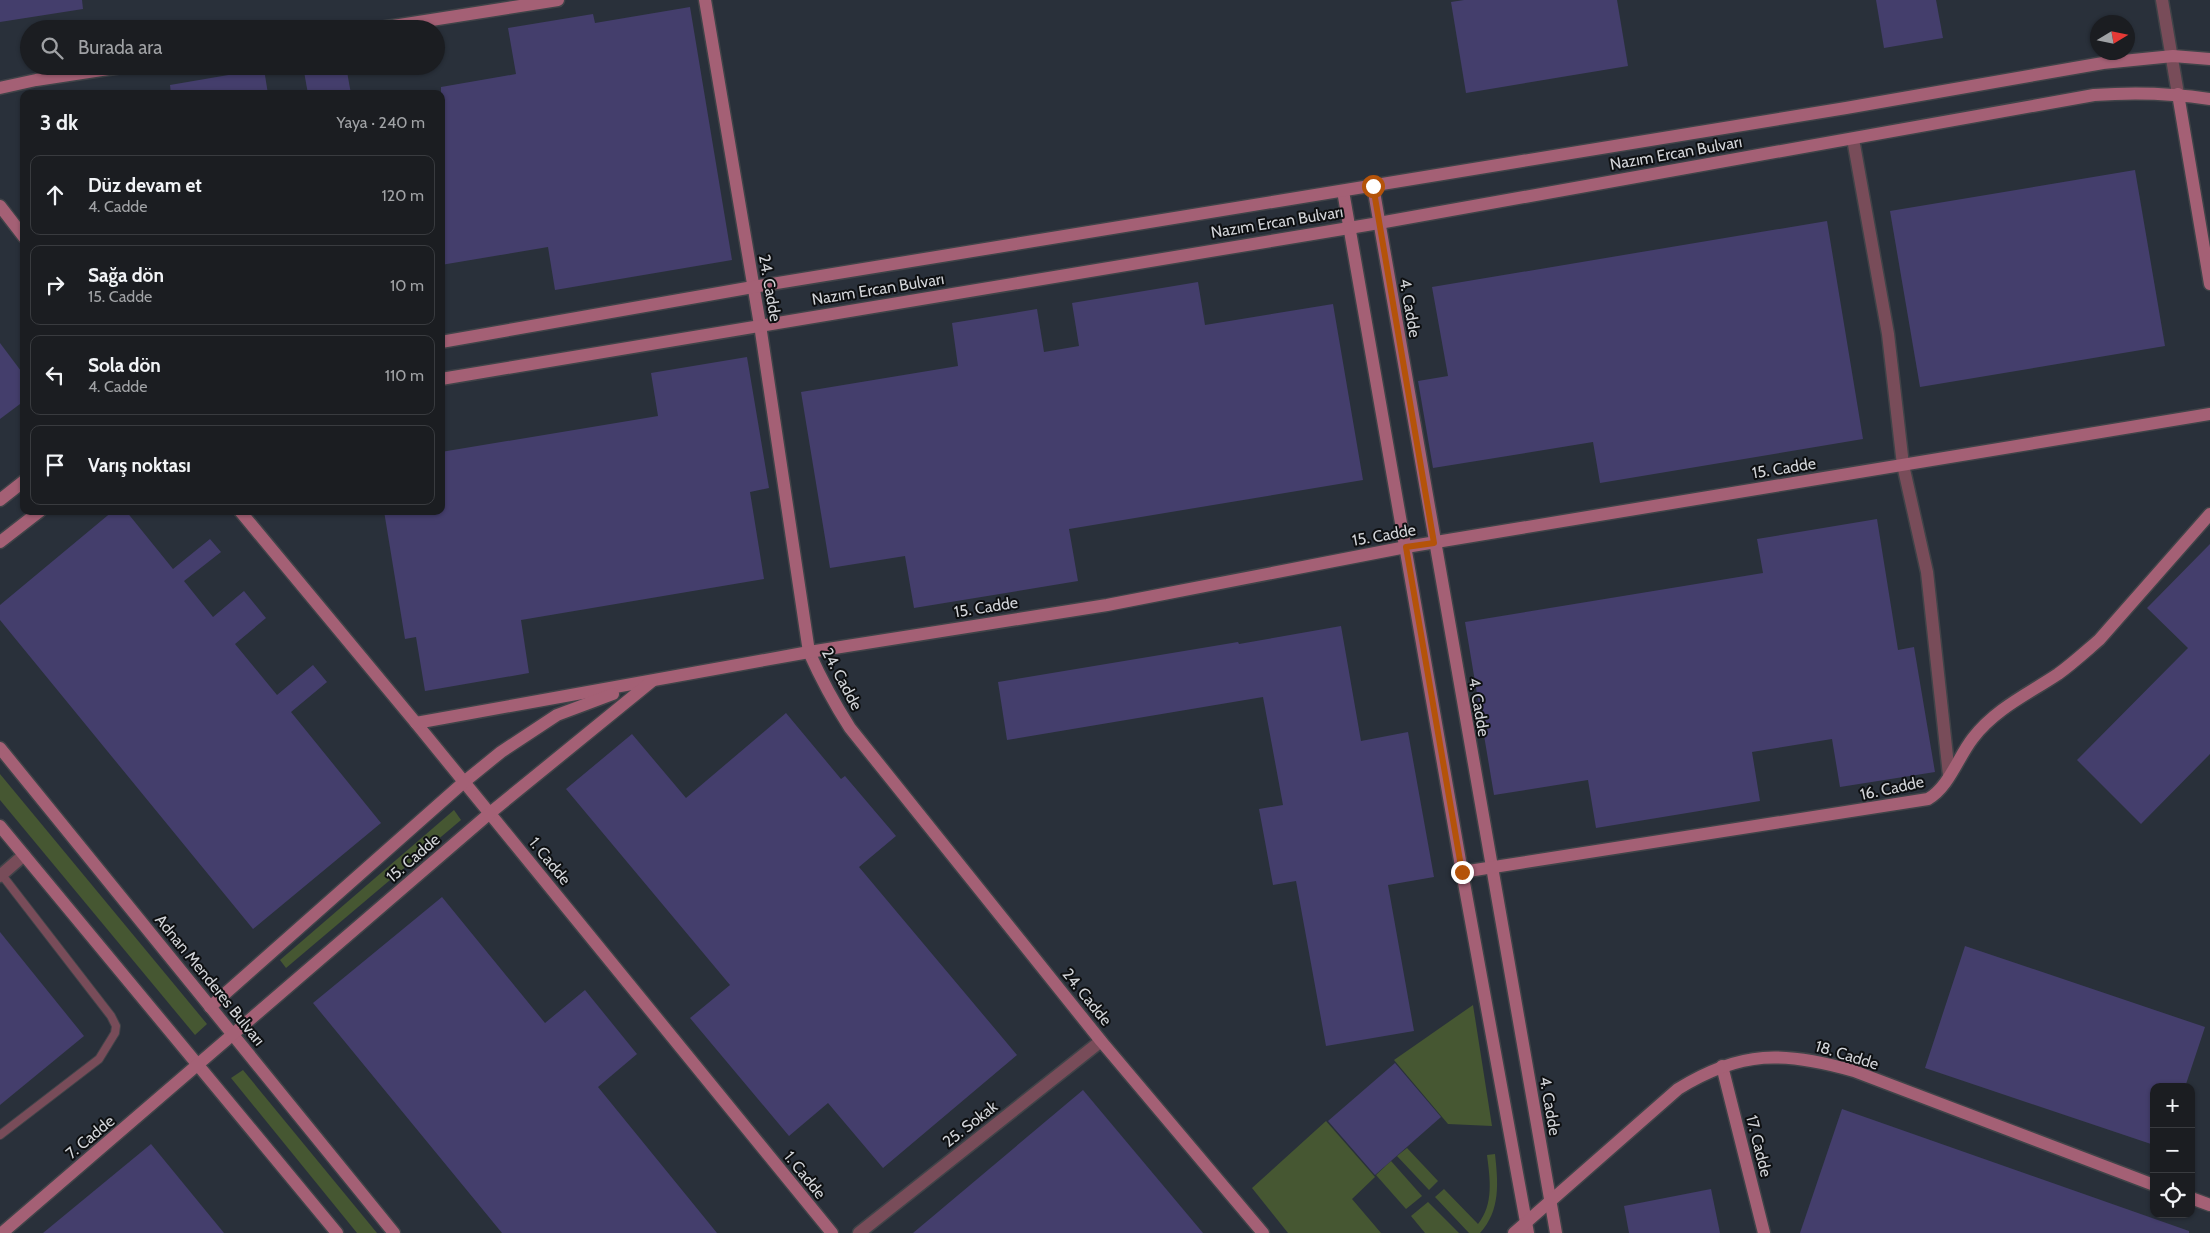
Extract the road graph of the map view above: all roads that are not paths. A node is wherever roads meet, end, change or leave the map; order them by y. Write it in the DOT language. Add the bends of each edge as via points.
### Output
graph roads {
  1 [pos="558,0"];
  2 [pos="705,0"];
  3 [pos="2162,0"];
  4 [pos="431,20"];
  5 [pos="2173,56"];
  6 [pos="2210,58"];
  7 [pos="69,75"];
  8 [pos="0,88"];
  9 [pos="2178,94"];
  10 [pos="2210,99"];
  11 [pos="1853,139"];
  12 [pos="1373,186"];
  13 [pos="1343,191"];
  14 [pos="0,206"];
  15 [pos="1379,222"];
  16 [pos="1350,226"];
  17 [pos="20,232"];
  18 [pos="2210,284"];
  19 [pos="753,287"];
  20 [pos="760,325"];
  21 [pos="445,341"];
  22 [pos="445,378"];
  23 [pos="2210,414"];
  24 [pos="1903,465"];
  25 [pos="20,484"];
  26 [pos="0,500"];
  27 [pos="2210,514"];
  28 [pos="35,515"];
  29 [pos="243,515"];
  30 [pos="0,542"];
  31 [pos="1434,543"];
  32 [pos="1406,547"];
  33 [pos="809,652"];
  34 [pos="654,680"];
  35 [pos="416,723"];
  36 [pos="0,748"];
  37 [pos="1949,776"];
  38 [pos="464,782"];
  39 [pos="490,813"];
  40 [pos="0,826"];
  41 [pos="24,855"];
  42 [pos="1491,868"];
  43 [pos="1462,872"];
  44 [pos="1,876"];
  45 [pos="210,1007"];
  46 [pos="233,1034"];
  47 [pos="1101,1041"];
  48 [pos="199,1066"];
  49 [pos="1722,1066"];
  50 [pos="0,1135"];
  51 [pos="2150,1183"];
  52 [pos="2195,1200"];
  53 [pos="1550,1201"];
  54 [pos="2210,1206"];
  55 [pos="1527,1227"];
  56 [pos="2,1233"];
  57 [pos="337,1233"];
  58 [pos="394,1233"];
  59 [pos="832,1233"];
  60 [pos="859,1233"];
  61 [pos="1263,1233"];
  62 [pos="1514,1233"];
  63 [pos="1556,1233"];
  64 [pos="1764,1233"];
  1 -- 4 [label="street"];
  2 -- 19 [label="street, 24. Cadde"];
  3 -- 5 [label="street"];
  5 -- 6 [label="street, Nazım Ercan Bulvarı"];
  5 -- 9 [label="street"];
  5 -- 12 [label="street, Nazım Ercan Bulvarı" via="2103,63"];
  7 -- 8 [label="street"];
  9 -- 10 [label="street, Nazım Ercan Bulvarı"];
  9 -- 11 [label="street, Nazım Ercan Bulvarı" via="2094,95"];
  9 -- 18 [label="street"];
  11 -- 15 [label="street, Nazım Ercan Bulvarı"];
  11 -- 24 [label="street" via="1888,334"];
  12 -- 13 [label="street, Nazım Ercan Bulvarı"];
  12 -- 15 [label="street, 4. Cadde"];
  13 -- 16 [label="street"];
  13 -- 19 [label="street, Nazım Ercan Bulvarı"];
  14 -- 17 [label="street"];
  15 -- 16 [label="street, Nazım Ercan Bulvarı"];
  15 -- 31 [label="street, 4. Cadde"];
  16 -- 20 [label="street, Nazım Ercan Bulvarı"];
  16 -- 32 [label="street"];
  19 -- 20 [label="street, 24. Cadde"];
  19 -- 21 [label="street, Nazım Ercan Bulvarı"];
  20 -- 22 [label="street, Nazım Ercan Bulvarı"];
  20 -- 33 [label="street, 24. Cadde"];
  23 -- 24 [label="street, 15. Cadde"];
  24 -- 31 [label="street, 15. Cadde"];
  24 -- 37 [label="street" via="1926,572"];
  25 -- 26 [label="street"];
  27 -- 37 [label="street, 16. Cadde" via="2092,646 2057,674 2007,706 1982,728"];
  28 -- 30 [label="street"];
  29 -- 35 [label="street, 1. Cadde"];
  31 -- 32 [label="street, 15. Cadde"];
  31 -- 42 [label="street, 4. Cadde"];
  32 -- 33 [label="street, 15. Cadde" via="1107,605"];
  32 -- 43 [label="street"];
  33 -- 34 [label="street, 15. Cadde"];
  33 -- 47 [label="street, 24. Cadde" via="829,696 850,728"];
  34 -- 35 [label="street, 15. Cadde"];
  34 -- 38 [label="street, 15. Cadde" via="557,715 501,752"];
  34 -- 39 [label="street, 15. Cadde"];
  35 -- 38 [label="street, 1. Cadde"];
  36 -- 45 [label="street, Adnan Menderes Bulvarı"];
  37 -- 42 [label="street, 16. Cadde" via="1934,795 1919,802"];
  38 -- 39 [label="street, 1. Cadde"];
  38 -- 45 [label="street, 15. Cadde"];
  39 -- 46 [label="street, 15. Cadde"];
  39 -- 59 [label="street, 1. Cadde"];
  40 -- 41 [label="street"];
  41 -- 44 [label="street"];
  41 -- 48 [label="street"];
  42 -- 43 [label="street, 16. Cadde"];
  42 -- 53 [label="street, 4. Cadde"];
  43 -- 55 [label="street"];
  44 -- 50 [label="lane" via="116,1026 99,1059"];
  45 -- 46 [label="street, Adnan Menderes Bulvarı"];
  46 -- 48 [label="street, 15. Cadde"];
  46 -- 58 [label="street, Adnan Menderes Bulvarı"];
  47 -- 60 [label="street, 25. Sokak"];
  47 -- 61 [label="street, 24. Cadde"];
  48 -- 56 [label="street, 7. Cadde"];
  48 -- 57 [label="street"];
  49 -- 51 [label="street, 18. Cadde" via="1752,1059 1816,1061 1854,1072"];
  49 -- 53 [label="street, 18. Cadde" via="1678,1089"];
  49 -- 64 [label="street, 17. Cadde"];
  52 -- 54 [label="street"];
  53 -- 55 [label="street, 18. Cadde"];
  53 -- 63 [label="street, 4. Cadde"];
  55 -- 62 [label="street, 18. Cadde"];
}
